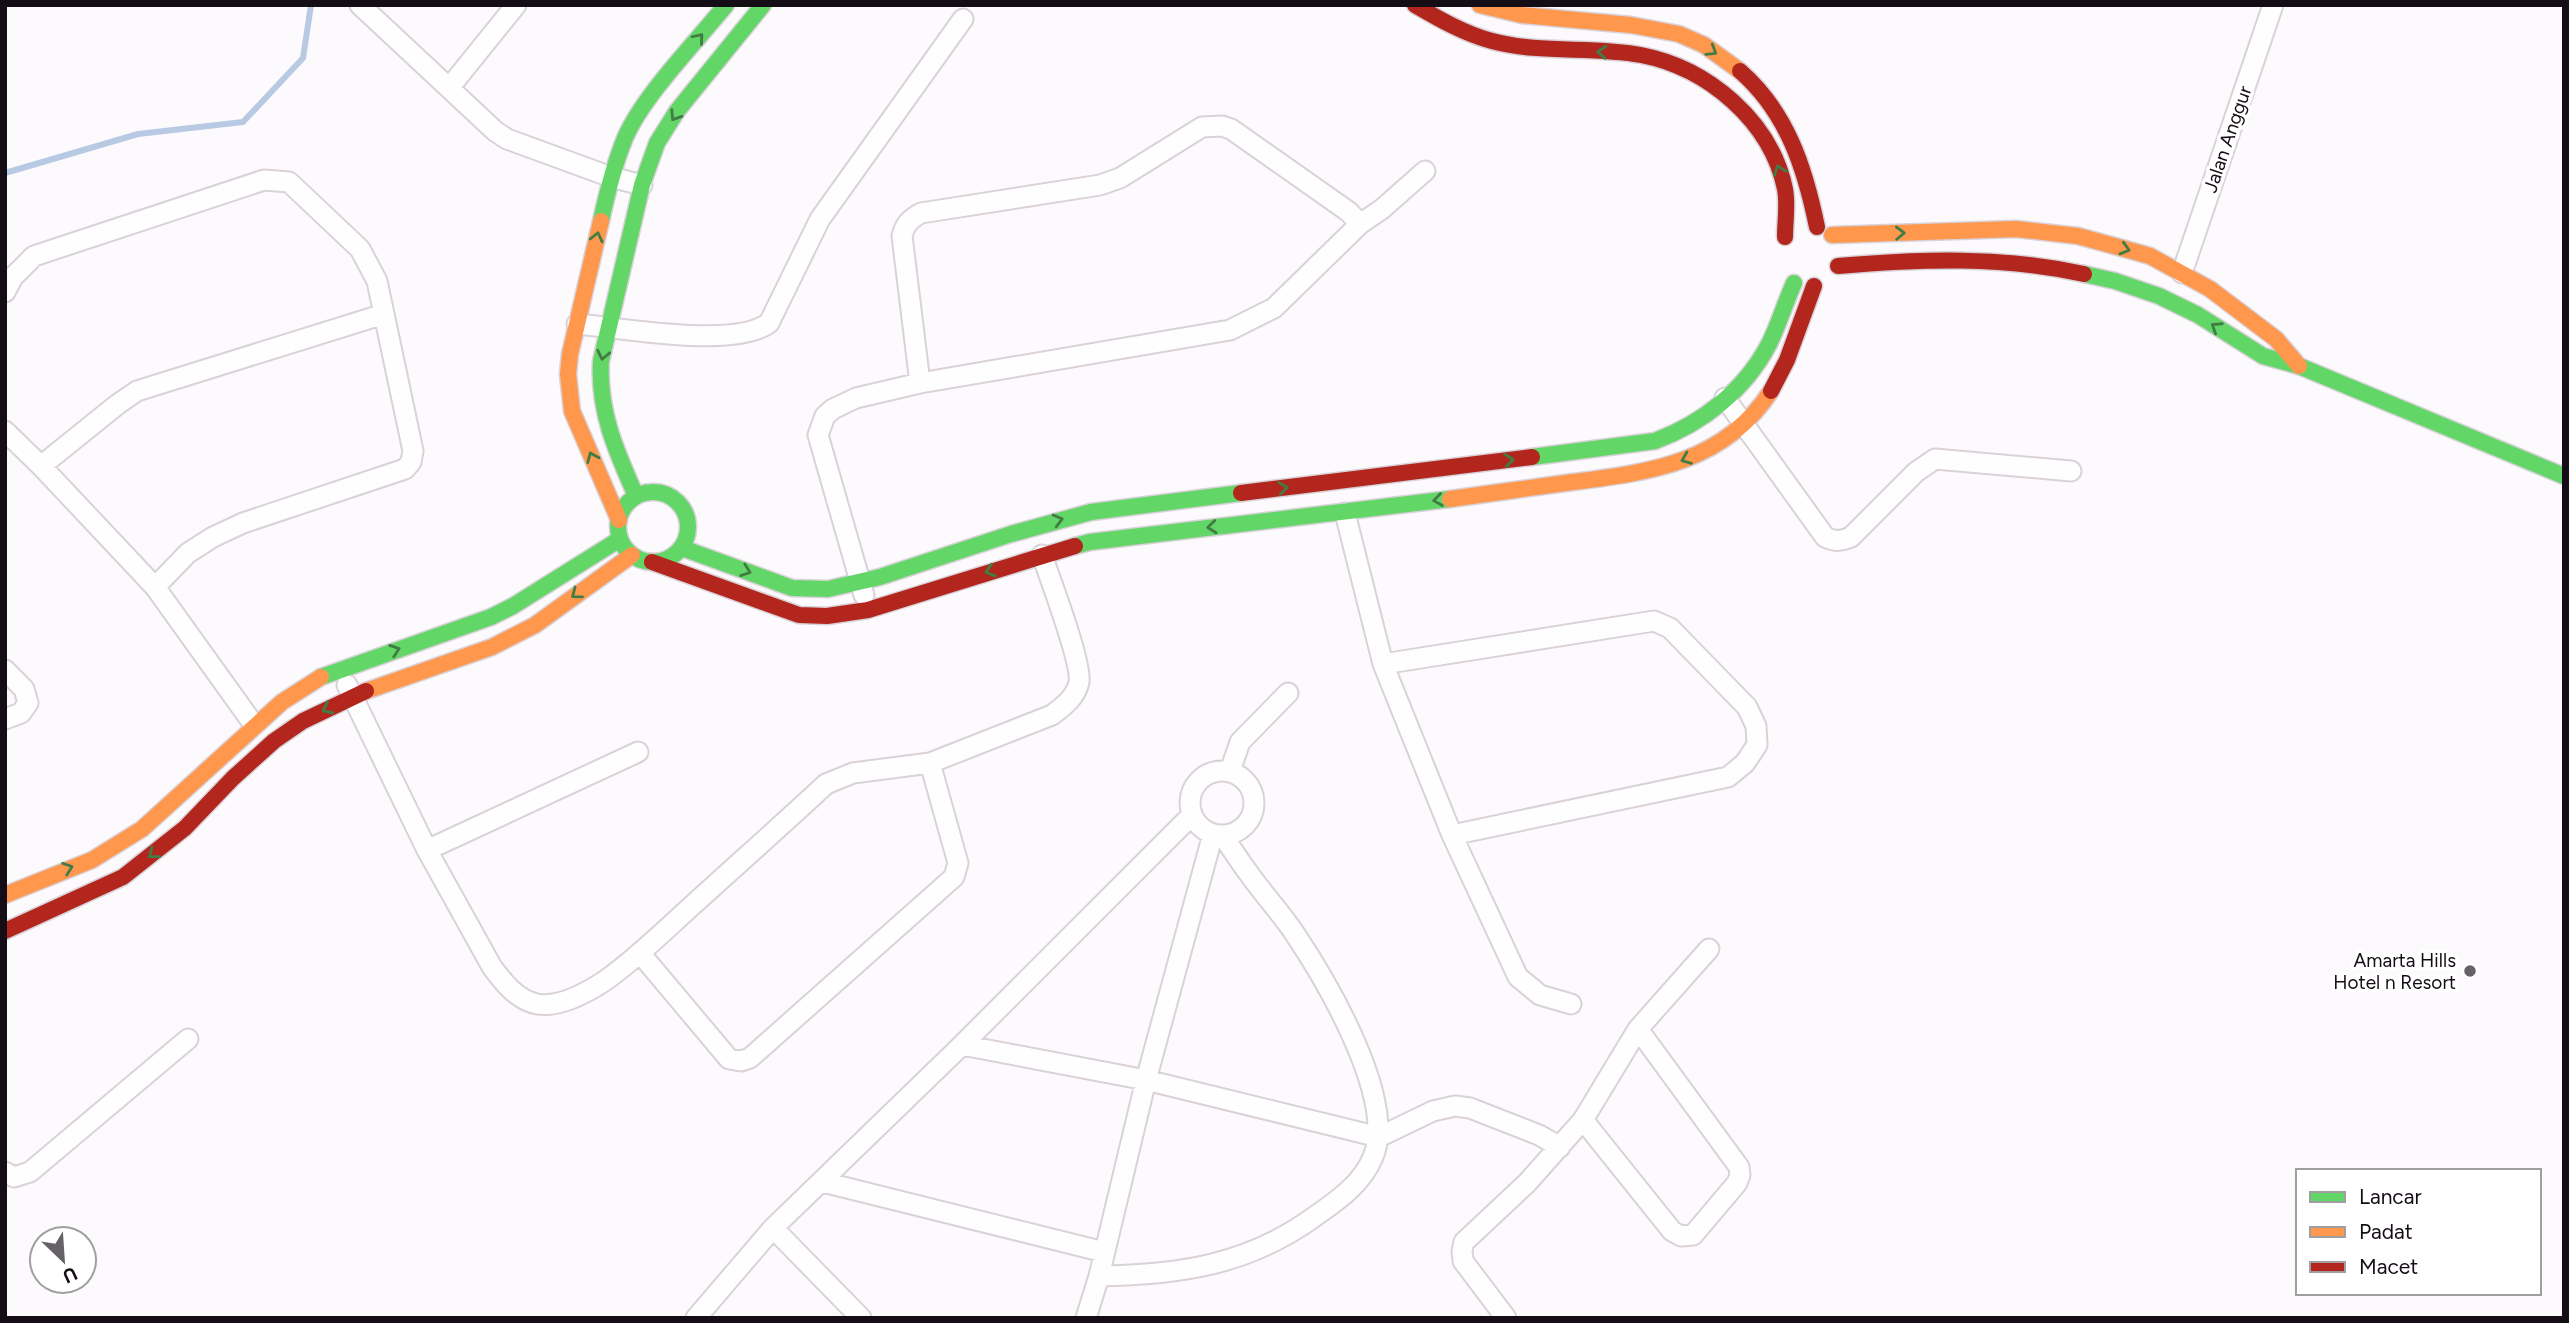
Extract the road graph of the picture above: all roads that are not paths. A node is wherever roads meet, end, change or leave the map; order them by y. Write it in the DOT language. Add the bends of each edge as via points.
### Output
graph roads {
  1 [pos="360,5"];
  2 [pos="516,5"];
  3 [pos="726,5"];
  4 [pos="763,5"];
  5 [pos="1415,5"];
  6 [pos="1479,5"];
  7 [pos="2273,5"];
  8 [pos="1529,11"];
  9 [pos="1563,13"];
  10 [pos="963,19"];
  11 [pos="1676,33"];
  12 [pos="1664,60"];
  13 [pos="449,88"];
  14 [pos="1425,171"];
  15 [pos="611,177"];
  16 [pos="642,185"];
  17 [pos="1360,224"];
  18 [pos="1817,227"];
  19 [pos="1980,230"];
  20 [pos="1832,235"];
  21 [pos="1785,237"];
  22 [pos="1779,253"];
  23 [pos="1980,259"];
  24 [pos="1838,266"];
  25 [pos="1782,270"];
  26 [pos="2182,273"];
  27 [pos="1794,283"];
  28 [pos="1814,286"];
  29 [pos="5,292"];
  30 [pos="384,314"];
  31 [pos="577,324"];
  32 [pos="609,327"];
  33 [pos="2268,333"];
  34 [pos="2255,352"];
  35 [pos="2299,366"];
  36 [pos="920,383"];
  37 [pos="1725,398"];
  38 [pos="1743,423"];
  39 [pos="5,431"];
  40 [pos="1475,464"];
  41 [pos="41,466"];
  42 [pos="2071,471"];
  43 [pos="2564,475"];
  44 [pos="1478,495"];
  45 [pos="636,496"];
  46 [pos="1345,513"];
  47 [pos="619,520"];
  48 [pos="620,539"];
  49 [pos="682,548"];
  50 [pos="632,555"];
  51 [pos="1042,555"];
  52 [pos="652,562"];
  53 [pos="861,583"];
  54 [pos="155,587"];
  55 [pos="868,610"];
  56 [pos="1382,664"];
  57 [pos="339,668"];
  58 [pos="5,670"];
  59 [pos="1287,693"];
  60 [pos="352,696"];
  61 [pos="5,719"];
  62 [pos="254,725"];
  63 [pos="638,752"];
  64 [pos="930,763"];
  65 [pos="1230,771"];
  66 [pos="1192,815"];
  67 [pos="1218,835"];
  68 [pos="1452,835"];
  69 [pos="426,850"];
  70 [pos="5,895"];
  71 [pos="5,931"];
  72 [pos="1709,949"];
  73 [pos="640,953"];
  74 [pos="1571,1004"];
  75 [pos="1638,1029"];
  76 [pos="188,1039"];
  77 [pos="962,1045"];
  78 [pos="1146,1080"];
  79 [pos="1583,1120"];
  80 [pos="1379,1137"];
  81 [pos="1560,1147"];
  82 [pos="5,1172"];
  83 [pos="822,1182"];
  84 [pos="773,1228"];
  85 [pos="1104,1252"];
  86 [pos="1099,1276"];
  87 [pos="696,1318"];
  88 [pos="861,1318"];
  89 [pos="1086,1318"];
  90 [pos="1506,1318"];
  1 -- 13 [label="street"];
  2 -- 13 [label="street"];
  15 -- 3 [label="street, one-way" via="626,136 646,103"];
  4 -- 16 [label="street, one-way" via="677,111 657,144"];
  12 -- 5 [label="street, one-way" via="1493,41 1449,26"];
  6 -- 8 [label="street" via="1505,14"];
  7 -- 26 [label="street, Jalan Anggur"];
  8 -- 9 [label="street"];
  9 -- 11 [label="street"];
  10 -- 32 [label="street" via="820,219 769,323 739,334 703,336"];
  11 -- 12 [label="street"];
  11 -- 18 [label="street, one-way" via="1727,60 1776,112 1804,169"];
  21 -- 12 [label="street, one-way" via="1786,191 1764,139 1715,87"];
  13 -- 15 [label="street" via="507,139"];
  14 -- 17 [label="street"];
  15 -- 16 [label="street"];
  31 -- 15 [label="street, one-way"];
  16 -- 32 [label="street"];
  17 -- 36 [label="street" via="1274,308 1230,330"];
  17 -- 36 [label="street" via="1231,130 1210,126 1100,185 921,213 911,218 902,236"];
  18 -- 20 [label="street"];
  18 -- 21 [label="street" via="1800,227"];
  20 -- 19 [label="street, one-way"];
  19 -- 23 [label="street"];
  19 -- 26 [label="street, one-way" via="2078,236 2150,256"];
  20 -- 24 [label="street" via="1839,250"];
  21 -- 22 [label="street"];
  23 -- 24 [label="street"];
  34 -- 23 [label="street, one-way" via="2197,315 2115,281 2047,266"];
  24 -- 28 [label="street" via="1829,279"];
  25 -- 27 [label="street"];
  26 -- 33 [label="street"];
  27 -- 28 [label="street"];
  27 -- 37 [label="street" via="1768,344"];
  28 -- 38 [label="street" via="1776,383"];
  29 -- 30 [label="street" via="34,256 276,179 289,182 360,249 377,281"];
  30 -- 41 [label="street" via="137,391"];
  30 -- 54 [label="street" via="413,451 405,469 212,537 188,553"];
  31 -- 32 [label="street"];
  47 -- 31 [label="street, one-way" via="572,411 568,374"];
  32 -- 45 [label="street, one-way" via="598,381 601,410"];
  33 -- 34 [label="street"];
  33 -- 35 [label="street"];
  34 -- 35 [label="street"];
  35 -- 43 [label="street"];
  36 -- 53 [label="street" via="845,403 820,424 818,435"];
  37 -- 38 [label="street"];
  40 -- 37 [label="street, one-way" via="1655,441 1684,429"];
  38 -- 42 [label="street" via="1825,537 1833,540 1851,537 1935,459"];
  38 -- 44 [label="street, one-way" via="1688,460 1663,467"];
  39 -- 41 [label="street"];
  40 -- 44 [label="street"];
  53 -- 40 [label="street, one-way" via="1091,512"];
  41 -- 54 [label="street"];
  44 -- 46 [label="street, one-way"];
  45 -- 47 [label="street"];
  45 -- 49 [label="street" via="664,493 680,503 689,530"];
  46 -- 51 [label="street, one-way" via="1120,537"];
  46 -- 56 [label="street"];
  47 -- 48 [label="street"];
  48 -- 50 [label="street"];
  57 -- 48 [label="street, one-way" via="491,617"];
  49 -- 52 [label="street" via="663,561"];
  49 -- 53 [label="street, one-way" via="792,588 831,589"];
  50 -- 52 [label="street"];
  50 -- 60 [label="street, one-way" via="535,625 492,646"];
  51 -- 55 [label="street, one-way"];
  51 -- 64 [label="street" via="1080,669 1075,692 1052,715"];
  52 -- 55 [label="street" via="799,615"];
  53 -- 55 [label="street"];
  54 -- 62 [label="street"];
  56 -- 68 [label="street"];
  56 -- 68 [label="street" via="1654,621 1670,628 1747,707 1756,726 1757,745 1728,778"];
  57 -- 60 [label="street"];
  57 -- 62 [label="street" via="290,696"];
  58 -- 61 [label="street" via="24,689 28,703 21,713"];
  59 -- 65 [label="street" via="1240,742"];
  60 -- 69 [label="street"];
  60 -- 71 [label="street, one-way" via="274,741 185,828 123,877"];
  70 -- 62 [label="street, one-way" via="92,860 142,829"];
  63 -- 69 [label="street"];
  64 -- 73 [label="street" via="853,773 826,784"];
  64 -- 73 [label="street" via="958,863 956,873 750,1058 729,1059"];
  65 -- 66 [label="street" via="1210,773 1195,786 1189,805"];
  65 -- 67 [label="street" via="1240,775 1252,791 1254,811 1242,828"];
  66 -- 67 [label="street" via="1204,830"];
  66 -- 77 [label="street"];
  67 -- 78 [label="street"];
  67 -- 80 [label="street" via="1295,934 1340,1012 1374,1093"];
  68 -- 74 [label="street" via="1517,977 1540,995"];
  69 -- 73 [label="street" via="492,967 520,997 536,1004 580,995"];
  72 -- 75 [label="street"];
  75 -- 79 [label="street"];
  75 -- 79 [label="street" via="1738,1167 1737,1183 1693,1234 1681,1236 1672,1231"];
  76 -- 82 [label="street" via="30,1172 14,1177"];
  77 -- 78 [label="street"];
  77 -- 83 [label="street"];
  78 -- 80 [label="street"];
  78 -- 85 [label="street"];
  79 -- 81 [label="street"];
  80 -- 81 [label="street" via="1433,1111 1455,1106 1470,1108"];
  80 -- 86 [label="street" via="1362,1176 1341,1197 1274,1242 1191,1269"];
  81 -- 90 [label="street" via="1464,1242 1463,1261"];
  83 -- 84 [label="street"];
  83 -- 85 [label="street"];
  84 -- 87 [label="street"];
  84 -- 88 [label="street"];
  85 -- 86 [label="street"];
  86 -- 89 [label="street"];
}
